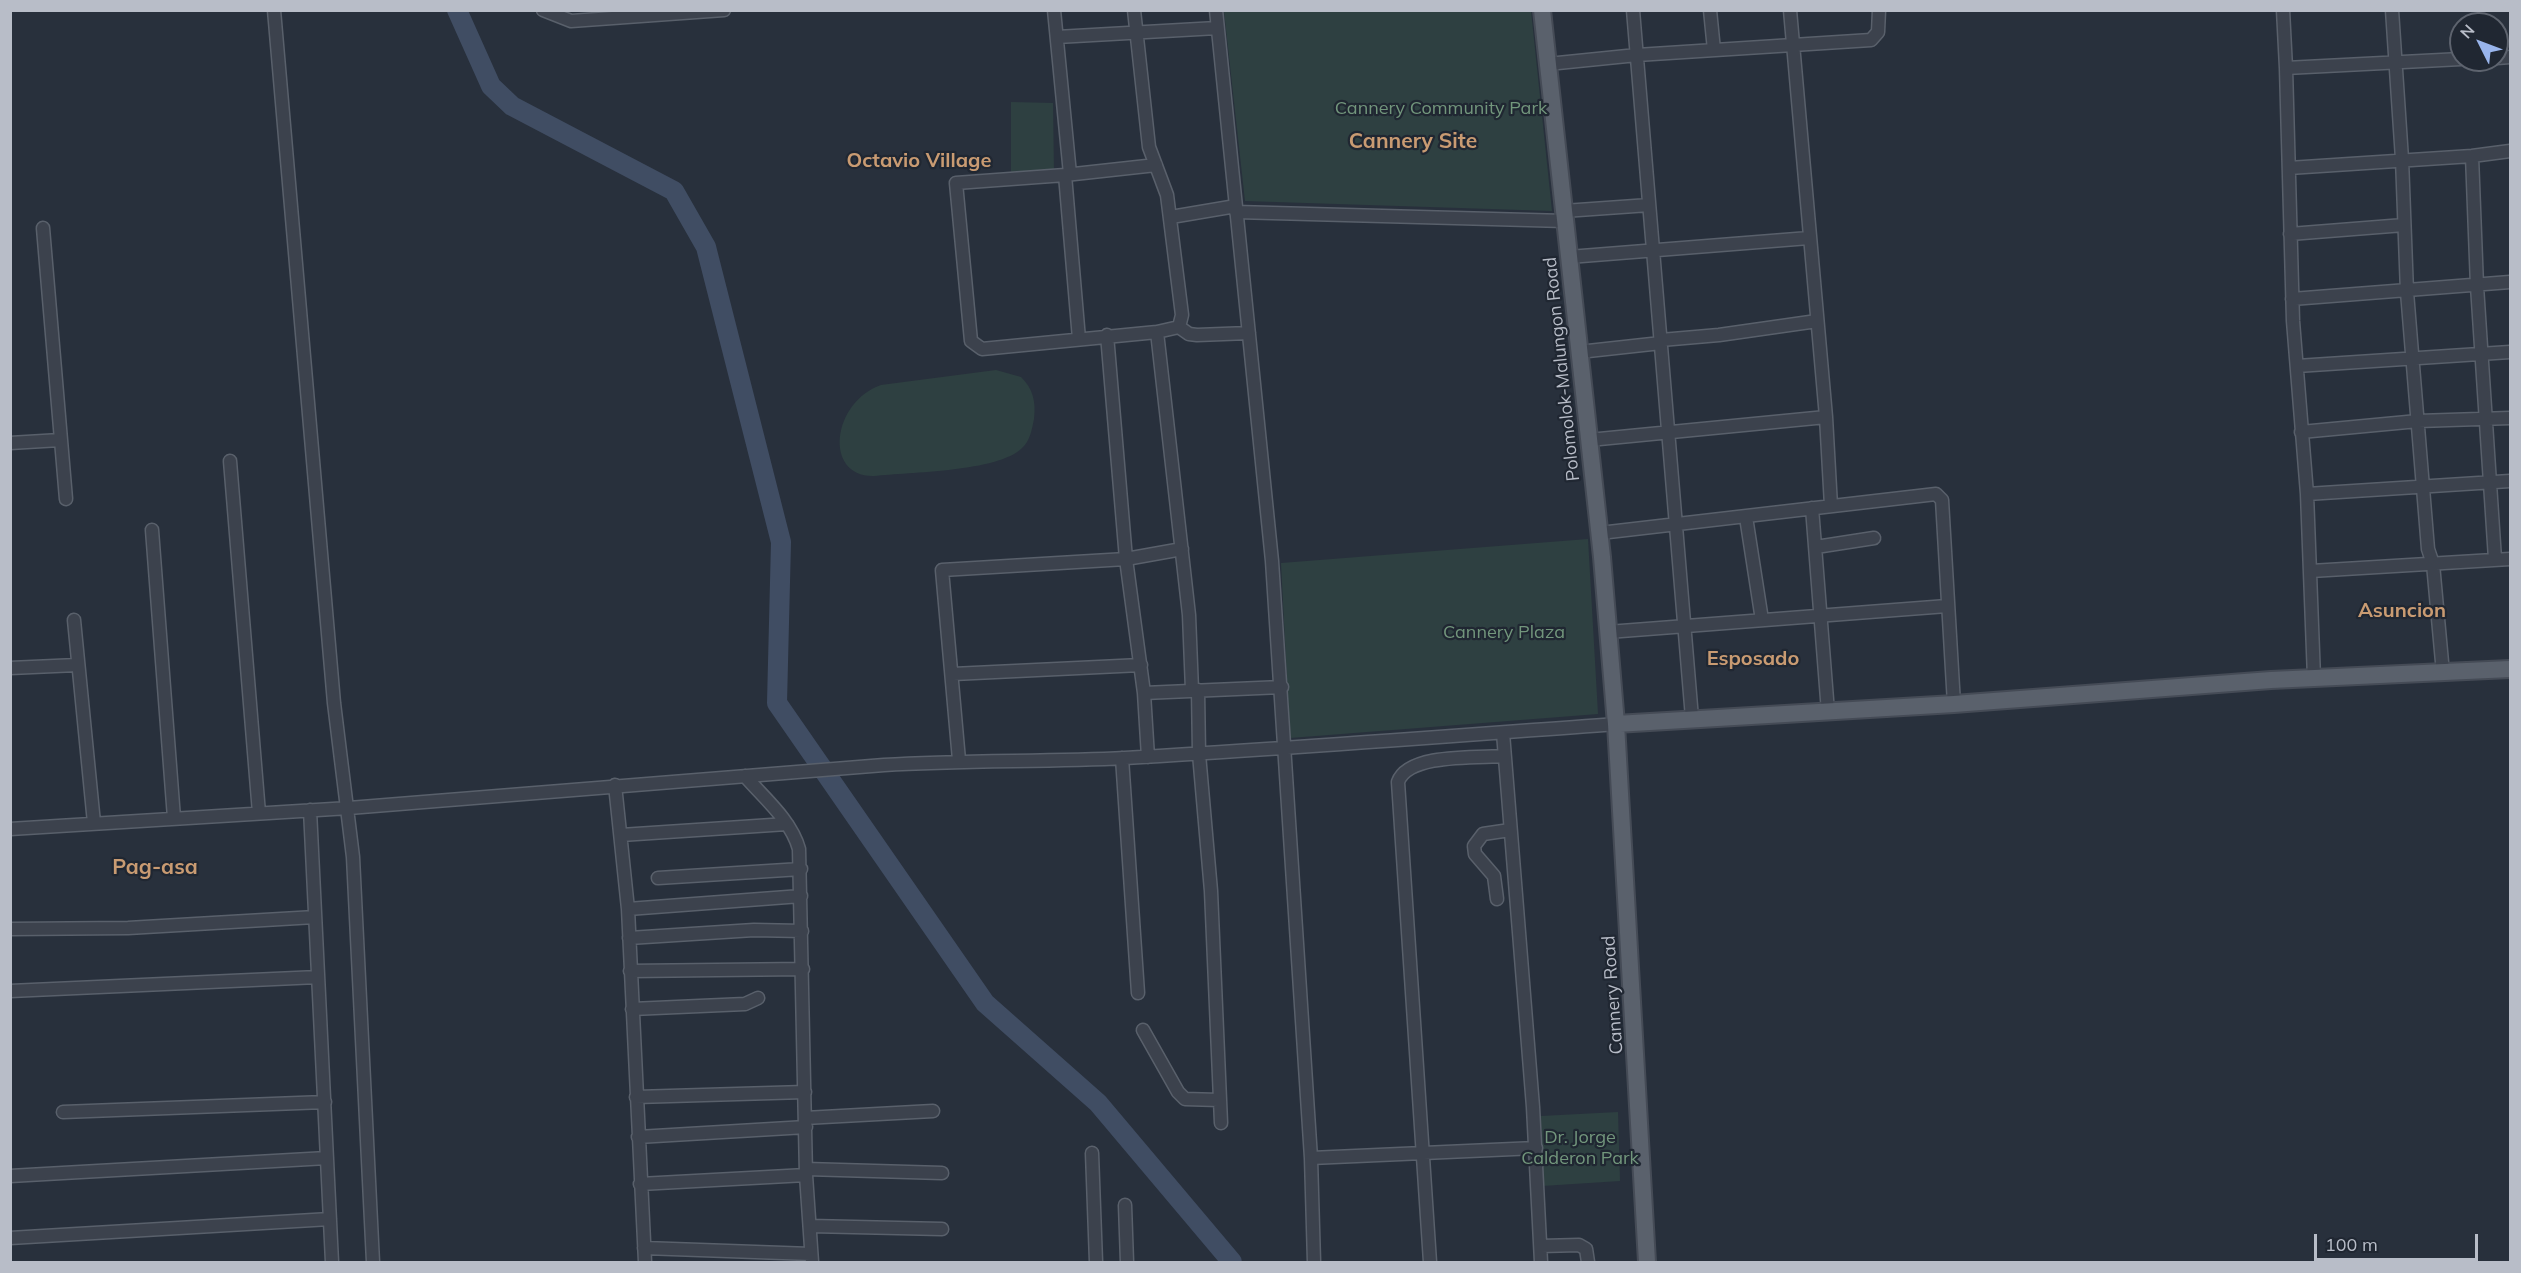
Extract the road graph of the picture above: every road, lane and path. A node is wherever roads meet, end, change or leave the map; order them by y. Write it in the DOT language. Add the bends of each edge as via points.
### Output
graph roads {
  1 [pos="274,10"];
  2 [pos="543,10"];
  3 [pos="724,10"];
  4 [pos="1054,10"];
  5 [pos="1134,10"];
  6 [pos="1216,10"];
  7 [pos="1542,10"];
  8 [pos="1633,10"];
  9 [pos="1710,10"];
  10 [pos="1790,10"];
  11 [pos="1879,10"];
  12 [pos="2283,10"];
  13 [pos="2392,10"];
  14 [pos="1217,28"];
  15 [pos="1137,33"];
  16 [pos="1057,37"];
  17 [pos="1795,47"];
  18 [pos="1714,50"];
  19 [pos="1637,55"];
  20 [pos="2449,60"];
  21 [pos="2393,62"];
  22 [pos="1548,64"];
  23 [pos="2286,68"];
  24 [pos="2511,151"];
  25 [pos="2472,156"];
  26 [pos="2402,159"];
  27 [pos="1156,165"];
  28 [pos="2289,168"];
  29 [pos="1068,175"];
  30 [pos="1649,205"];
  31 [pos="1236,209"];
  32 [pos="1564,216"];
  33 [pos="1171,217"];
  34 [pos="2404,225"];
  35 [pos="44,228"];
  36 [pos="2290,234"];
  37 [pos="1809,238"];
  38 [pos="1652,250"];
  39 [pos="1569,257"];
  40 [pos="2511,282"];
  41 [pos="2477,286"];
  42 [pos="2407,292"];
  43 [pos="2292,299"];
  44 [pos="1817,321"];
  45 [pos="1179,327"];
  46 [pos="1157,332"];
  47 [pos="1249,333"];
  48 [pos="1107,335"];
  49 [pos="1079,339"];
  50 [pos="1661,341"];
  51 [pos="1579,352"];
  52 [pos="2511,352"];
  53 [pos="2483,353"];
  54 [pos="2412,359"];
  55 [pos="2297,366"];
  56 [pos="1826,417"];
  57 [pos="2487,418"];
  58 [pos="2511,418"];
  59 [pos="2418,421"];
  60 [pos="1670,432"];
  61 [pos="2301,432"];
  62 [pos="60,440"];
  63 [pos="1588,440"];
  64 [pos="10,443"];
  65 [pos="230,461"];
  66 [pos="2511,481"];
  67 [pos="2490,482"];
  68 [pos="2425,486"];
  69 [pos="2307,494"];
  70 [pos="66,499"];
  71 [pos="1831,506"];
  72 [pos="1812,508"];
  73 [pos="1746,517"];
  74 [pos="1675,525"];
  75 [pos="152,530"];
  76 [pos="1600,532"];
  77 [pos="1874,538"];
  78 [pos="1816,547"];
  79 [pos="1182,549"];
  80 [pos="2511,558"];
  81 [pos="1126,559"];
  82 [pos="2495,559"];
  83 [pos="2433,564"];
  84 [pos="2311,571"];
  85 [pos="1947,606"];
  86 [pos="1821,615"];
  87 [pos="74,620"];
  88 [pos="1762,620"];
  89 [pos="1685,627"];
  90 [pos="1608,632"];
  91 [pos="77,665"];
  92 [pos="1141,665"];
  93 [pos="10,668"];
  94 [pos="2511,669"];
  95 [pos="2443,673"];
  96 [pos="953,674"];
  97 [pos="2314,678"];
  98 [pos="1282,687"];
  99 [pos="1195,690"];
  100 [pos="1144,693"];
  101 [pos="1954,704"];
  102 [pos="1828,712"];
  103 [pos="1692,718"];
  104 [pos="1616,724"];
  105 [pos="1503,733"];
  106 [pos="1286,748"];
  107 [pos="1199,754"];
  108 [pos="1504,756"];
  109 [pos="1148,757"];
  110 [pos="1122,758"];
  111 [pos="960,760"];
  112 [pos="745,776"];
  113 [pos="615,785"];
  114 [pos="349,808"];
  115 [pos="310,810"];
  116 [pos="258,813"];
  117 [pos="174,818"];
  118 [pos="94,823"];
  119 [pos="787,824"];
  120 [pos="11,828"];
  121 [pos="1510,830"];
  122 [pos="621,835"];
  123 [pos="801,869"];
  124 [pos="658,878"];
  125 [pos="801,896"];
  126 [pos="1497,899"];
  127 [pos="628,909"];
  128 [pos="315,917"];
  129 [pos="10,929"];
  130 [pos="802,931"];
  131 [pos="629,938"];
  132 [pos="803,969"];
  133 [pos="630,971"];
  134 [pos="318,977"];
  135 [pos="10,991"];
  136 [pos="1138,993"];
  137 [pos="758,999"];
  138 [pos="632,1009"];
  139 [pos="1143,1030"];
  140 [pos="805,1092"];
  141 [pos="636,1097"];
  142 [pos="1220,1100"];
  143 [pos="325,1102"];
  144 [pos="933,1111"];
  145 [pos="63,1112"];
  146 [pos="806,1123"];
  147 [pos="1221,1123"];
  148 [pos="638,1137"];
  149 [pos="1536,1148"];
  150 [pos="1092,1153"];
  151 [pos="1423,1153"];
  152 [pos="327,1158"];
  153 [pos="1311,1158"];
  154 [pos="806,1172"];
  155 [pos="942,1173"];
  156 [pos="10,1176"];
  157 [pos="640,1184"];
  158 [pos="1125,1205"];
  159 [pos="330,1219"];
  160 [pos="810,1227"];
  161 [pos="942,1229"];
  162 [pos="10,1238"];
  163 [pos="1541,1246"];
  164 [pos="644,1248"];
  165 [pos="811,1258"];
  166 [pos="332,1263"];
  167 [pos="373,1263"];
  168 [pos="645,1263"];
  169 [pos="1096,1263"];
  170 [pos="1126,1263"];
  171 [pos="1314,1263"];
  172 [pos="1430,1263"];
  173 [pos="1541,1263"];
  174 [pos="1588,1263"];
  175 [pos="1647,1263"];
  1 -- 114 [label="street" via="332,680"];
  2 -- 3 [label="street" via="571,21"];
  4 -- 16 [label="street"];
  5 -- 15 [label="street"];
  6 -- 14 [label="street"];
  7 -- 22 [label="main road, Polomolok-Malungon Road"];
  8 -- 19 [label="street"];
  9 -- 18 [label="street"];
  10 -- 17 [label="street"];
  11 -- 17 [label="street" via="1878,32 1871,40"];
  12 -- 23 [label="street"];
  13 -- 21 [label="street"];
  14 -- 15 [label="street"];
  14 -- 31 [label="street"];
  15 -- 16 [label="street"];
  15 -- 27 [label="street" via="1149,147"];
  16 -- 29 [label="street"];
  17 -- 18 [label="street"];
  17 -- 37 [label="street"];
  18 -- 19 [label="street"];
  19 -- 22 [label="street"];
  19 -- 30 [label="street"];
  20 -- 21 [label="street"];
  21 -- 23 [label="street"];
  21 -- 26 [label="street"];
  22 -- 32 [label="main road, Polomolok-Malungon Road"];
  23 -- 28 [label="street"];
  24 -- 25 [label="street"];
  25 -- 26 [label="street"];
  25 -- 41 [label="street"];
  26 -- 28 [label="street"];
  26 -- 34 [label="street"];
  27 -- 29 [label="street"];
  27 -- 33 [label="street"];
  28 -- 36 [label="street"];
  29 -- 49 [label="street"];
  29 -- 49 [label="street" via="956,183 973,344 982,349"];
  30 -- 32 [label="street"];
  30 -- 38 [label="street"];
  31 -- 32 [label="street"];
  31 -- 33 [label="street"];
  31 -- 47 [label="street"];
  32 -- 39 [label="main road, Polomolok-Malungon Road"];
  33 -- 45 [label="street" via="1182,315"];
  34 -- 36 [label="street"];
  34 -- 42 [label="street"];
  35 -- 62 [label="street"];
  36 -- 43 [label="street"];
  37 -- 38 [label="street"];
  37 -- 44 [label="street"];
  38 -- 39 [label="street"];
  38 -- 50 [label="street"];
  39 -- 51 [label="main road, Polomolok-Malungon Road"];
  40 -- 41 [label="street"];
  41 -- 42 [label="street"];
  41 -- 53 [label="street"];
  42 -- 43 [label="street"];
  42 -- 54 [label="street"];
  43 -- 55 [label="street"];
  44 -- 50 [label="street"];
  44 -- 56 [label="street"];
  45 -- 46 [label="street"];
  45 -- 47 [label="street" via="1197,335"];
  46 -- 48 [label="street"];
  46 -- 79 [label="street"];
  47 -- 98 [label="street"];
  48 -- 49 [label="street"];
  48 -- 81 [label="street"];
  50 -- 51 [label="street"];
  50 -- 60 [label="street"];
  51 -- 63 [label="main road, Polomolok-Malungon Road"];
  52 -- 53 [label="street"];
  53 -- 54 [label="street"];
  53 -- 57 [label="street"];
  54 -- 55 [label="street"];
  54 -- 59 [label="street"];
  55 -- 61 [label="street"];
  56 -- 60 [label="street"];
  56 -- 71 [label="street"];
  57 -- 58 [label="street"];
  57 -- 59 [label="street"];
  57 -- 67 [label="street"];
  59 -- 61 [label="street"];
  59 -- 68 [label="street"];
  60 -- 63 [label="street"];
  60 -- 74 [label="street"];
  61 -- 69 [label="street"];
  62 -- 64 [label="street"];
  62 -- 70 [label="street"];
  63 -- 76 [label="main road, Polomolok-Malungon Road"];
  65 -- 116 [label="street"];
  66 -- 67 [label="street"];
  67 -- 68 [label="street"];
  67 -- 82 [label="street"];
  68 -- 69 [label="street"];
  68 -- 83 [label="street" via="2428,549"];
  69 -- 84 [label="street"];
  71 -- 72 [label="street"];
  71 -- 85 [label="street" via="1932,493 1939,496"];
  72 -- 73 [label="street"];
  72 -- 78 [label="street"];
  73 -- 74 [label="street"];
  73 -- 88 [label="street"];
  74 -- 76 [label="street"];
  74 -- 89 [label="street"];
  75 -- 117 [label="street"];
  76 -- 90 [label="main road, Polomolok-Malungon Road"];
  77 -- 78 [label="street"];
  78 -- 86 [label="street"];
  79 -- 81 [label="street"];
  79 -- 99 [label="street"];
  80 -- 82 [label="street"];
  81 -- 92 [label="street"];
  81 -- 96 [label="street" via="942,570"];
  82 -- 83 [label="street"];
  83 -- 84 [label="street"];
  83 -- 95 [label="street"];
  84 -- 97 [label="street"];
  85 -- 86 [label="street"];
  85 -- 101 [label="street"];
  86 -- 88 [label="street"];
  86 -- 102 [label="street"];
  87 -- 91 [label="street"];
  88 -- 89 [label="street"];
  89 -- 90 [label="street"];
  89 -- 103 [label="street"];
  90 -- 104 [label="main road, Polomolok-Malungon Road"];
  91 -- 93 [label="street"];
  91 -- 118 [label="street"];
  92 -- 96 [label="street"];
  92 -- 100 [label="street"];
  94 -- 95 [label="main road"];
  95 -- 97 [label="main road"];
  96 -- 111 [label="street"];
  97 -- 101 [label="main road"];
  98 -- 99 [label="street"];
  98 -- 106 [label="street"];
  99 -- 100 [label="street"];
  99 -- 107 [label="street"];
  100 -- 109 [label="street"];
  101 -- 102 [label="main road"];
  102 -- 103 [label="main road"];
  103 -- 104 [label="main road"];
  104 -- 105 [label="street"];
  104 -- 175 [label="main road, Cannery Road"];
  105 -- 106 [label="street"];
  105 -- 108 [label="street"];
  106 -- 107 [label="street"];
  106 -- 153 [label="street"];
  107 -- 109 [label="street"];
  107 -- 142 [label="street" via="1211,891"];
  108 -- 121 [label="street"];
  108 -- 151 [label="street" via="1427,761 1406,770 1398,782"];
  109 -- 110 [label="street"];
  110 -- 111 [label="street"];
  110 -- 136 [label="street"];
  111 -- 112 [label="street"];
  112 -- 113 [label="street"];
  112 -- 119 [label="street"];
  113 -- 114 [label="street"];
  113 -- 122 [label="street"];
  114 -- 115 [label="street"];
  114 -- 167 [label="street"];
  115 -- 116 [label="street"];
  115 -- 128 [label="street"];
  116 -- 117 [label="street"];
  117 -- 118 [label="street"];
  118 -- 120 [label="street"];
  119 -- 122 [label="street"];
  119 -- 123 [label="street" via="796,837"];
  121 -- 126 [label="street" via="1483,834 1474,846 1475,854 1494,876"];
  121 -- 149 [label="street"];
  122 -- 127 [label="street"];
  123 -- 124 [label="street"];
  123 -- 125 [label="street"];
  125 -- 127 [label="street"];
  125 -- 130 [label="street"];
  127 -- 131 [label="street"];
  128 -- 129 [label="street" via="128,928"];
  128 -- 134 [label="street"];
  130 -- 131 [label="street"];
  130 -- 132 [label="street"];
  131 -- 133 [label="street"];
  132 -- 133 [label="street"];
  132 -- 140 [label="street"];
  133 -- 138 [label="street"];
  134 -- 135 [label="street"];
  134 -- 143 [label="street"];
  137 -- 138 [label="street" via="744,1004"];
  138 -- 141 [label="street"];
  139 -- 142 [label="street" via="1185,1099"];
  140 -- 141 [label="street"];
  140 -- 146 [label="street"];
  141 -- 148 [label="street"];
  142 -- 147 [label="street"];
  143 -- 145 [label="street"];
  143 -- 152 [label="street"];
  144 -- 146 [label="street"];
  146 -- 148 [label="street"];
  146 -- 154 [label="street"];
  148 -- 157 [label="street"];
  149 -- 151 [label="street"];
  149 -- 163 [label="street"];
  150 -- 169 [label="street"];
  151 -- 153 [label="street"];
  151 -- 172 [label="street"];
  152 -- 156 [label="street"];
  152 -- 159 [label="street"];
  153 -- 171 [label="street"];
  154 -- 155 [label="street"];
  154 -- 157 [label="street"];
  154 -- 160 [label="street"];
  157 -- 164 [label="street"];
  158 -- 170 [label="street"];
  159 -- 162 [label="street"];
  159 -- 166 [label="street"];
  160 -- 161 [label="street"];
  160 -- 165 [label="street"];
  163 -- 173 [label="street"];
  163 -- 174 [label="street" via="1579,1245 1586,1249"];
  164 -- 165 [label="street"];
  164 -- 168 [label="street"];
}
